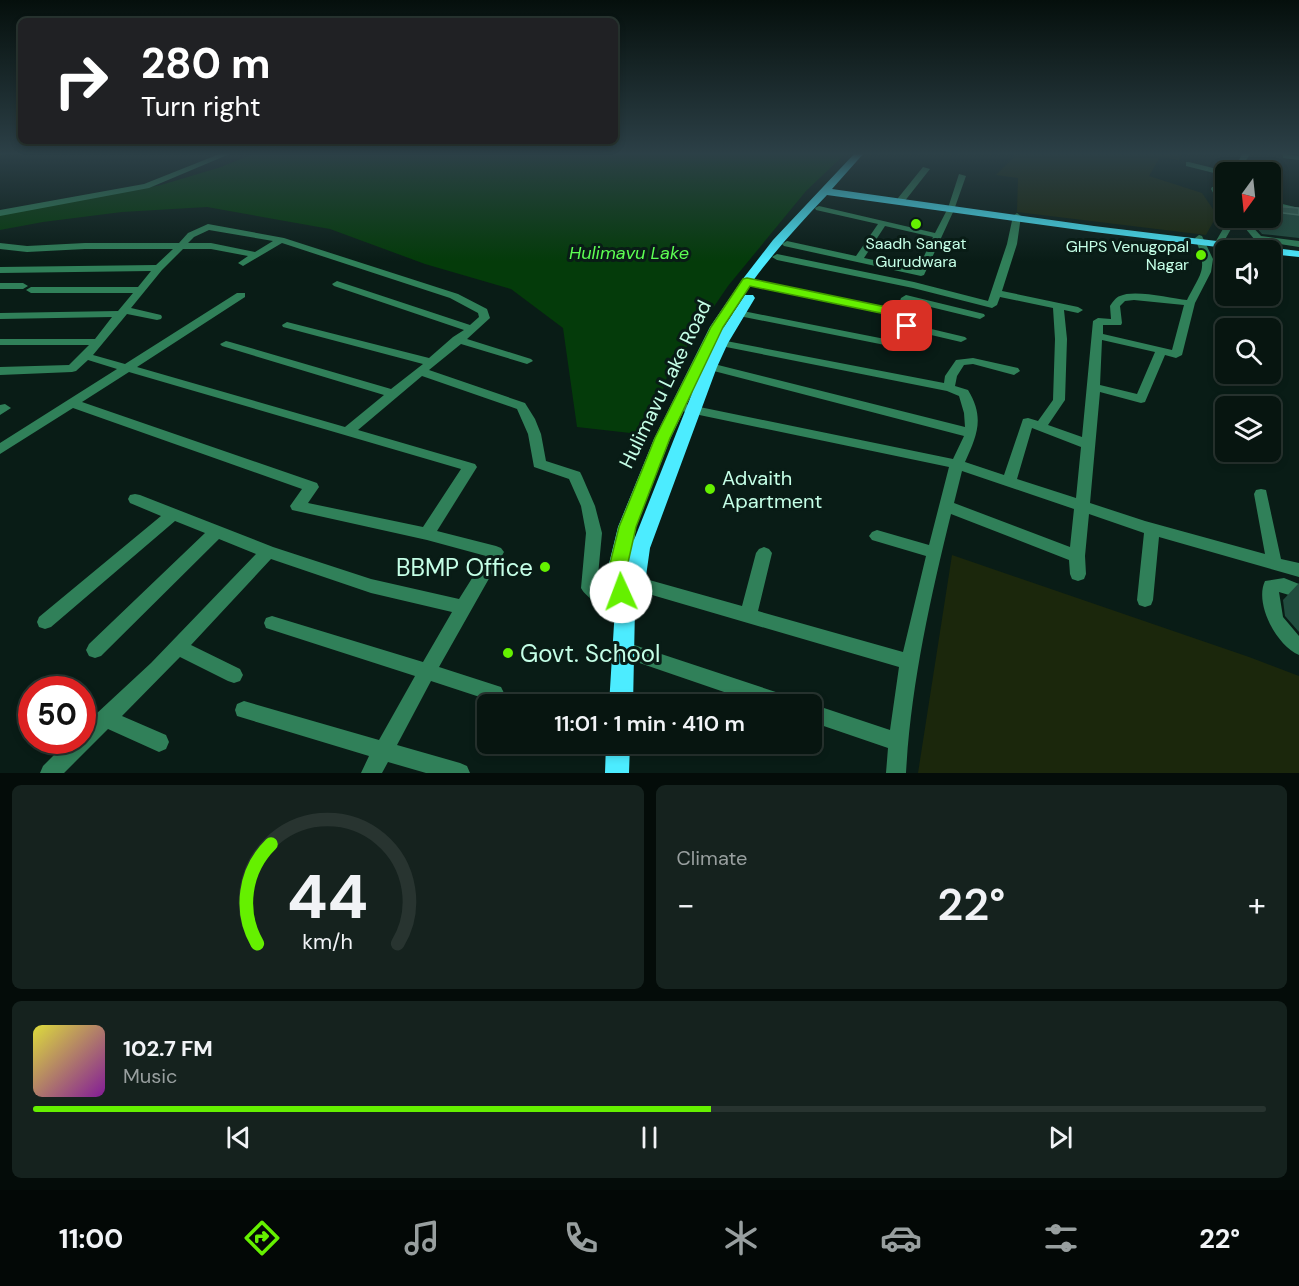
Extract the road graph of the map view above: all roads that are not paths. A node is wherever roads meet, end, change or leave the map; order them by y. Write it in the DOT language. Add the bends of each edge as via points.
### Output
graph roads {
  1 [pos="129,189"];
  2 [pos="910,189"];
  3 [pos="957,189"];
  4 [pos="829,191"];
  5 [pos="901,200"];
  6 [pos="1281,206"];
  7 [pos="819,208"];
  8 [pos="950,209"];
  9 [pos="1299,211"];
  10 [pos="0,213"];
  11 [pos="1017,217"];
  12 [pos="883,223"];
  13 [pos="1249,228"];
  14 [pos="938,236"];
  15 [pos="281,240"];
  16 [pos="1200,240"];
  17 [pos="1215,241"];
  18 [pos="787,244"];
  19 [pos="1299,244"];
  20 [pos="0,246"];
  21 [pos="71,246"];
  22 [pos="181,246"];
  23 [pos="1281,249"];
  24 [pos="1299,252"];
  25 [pos="256,255"];
  26 [pos="777,257"];
  27 [pos="858,261"];
  28 [pos="243,263"];
  29 [pos="159,268"];
  30 [pos="58,269"];
  31 [pos="0,270"];
  32 [pos="752,283"];
  33 [pos="337,284"];
  34 [pos="0,286"];
  35 [pos="141,290"];
  36 [pos="996,293"];
  37 [pos="242,295"];
  38 [pos="1190,303"];
  39 [pos="1058,306"];
  40 [pos="1078,310"];
  41 [pos="122,312"];
  42 [pos="738,313"];
  43 [pos="901,313"];
  44 [pos="0,316"];
  45 [pos="980,316"];
  46 [pos="157,317"];
  47 [pos="287,325"];
  48 [pos="471,329"];
  49 [pos="1097,336"];
  50 [pos="457,339"];
  51 [pos="961,339"];
  52 [pos="0,342"];
  53 [pos="97,342"];
  54 [pos="885,342"];
  55 [pos="721,343"];
  56 [pos="226,344"];
  57 [pos="1161,350"];
  58 [pos="86,356"];
  59 [pos="526,361"];
  60 [pos="425,367"];
  61 [pos="710,367"];
  62 [pos="127,370"];
  63 [pos="0,371"];
  64 [pos="1014,371"];
  65 [pos="1094,387"];
  66 [pos="949,388"];
  67 [pos="393,394"];
  68 [pos="74,404"];
  69 [pos="686,408"];
  70 [pos="1040,427"];
  71 [pos="347,432"];
  72 [pos="971,433"];
  73 [pos="1087,444"];
  74 [pos="0,449"];
  75 [pos="956,464"];
  76 [pos="1009,482"];
  77 [pos="1261,494"];
  78 [pos="135,499"];
  79 [pos="1082,505"];
  80 [pos="946,506"];
  81 [pos="172,515"];
  82 [pos="1152,528"];
  83 [pos="216,532"];
  84 [pos="427,534"];
  85 [pos="877,536"];
  86 [pos="268,552"];
  87 [pos="764,553"];
  88 [pos="935,553"];
  89 [pos="1077,556"];
  90 [pos="1274,561"];
  91 [pos="1299,570"];
  92 [pos="1078,574"];
  93 [pos="635,583"];
  94 [pos="1299,591"];
  95 [pos="1145,600"];
  96 [pos="463,607"];
  97 [pos="625,608"];
  98 [pos="748,616"];
  99 [pos="45,622"];
  100 [pos="272,623"];
  101 [pos="177,647"];
  102 [pos="1299,647"];
  103 [pos="625,650"];
  104 [pos="95,651"];
  105 [pos="910,662"];
  106 [pos="427,672"];
  107 [pos="234,675"];
  108 [pos="495,693"];
  109 [pos="622,694"];
  110 [pos="755,694"];
  111 [pos="244,710"];
  112 [pos="822,716"];
  113 [pos="105,718"];
  114 [pos="96,727"];
  115 [pos="159,742"];
  116 [pos="897,742"];
  117 [pos="384,751"];
  118 [pos="69,754"];
  119 [pos="618,754"];
  120 [pos="50,773"];
  121 [pos="371,773"];
  122 [pos="460,773"];
  123 [pos="617,773"];
  124 [pos="896,773"];
  1 -- 10 [label="street"];
  2 -- 5 [label="street"];
  3 -- 8 [label="street"];
  4 -- 5 [label="main road"];
  4 -- 7 [label="main road, Hulimavu Lake Road"];
  4 -- 8 [label="main road"];
  4 -- 32 [label="main road, Hulimavu Lake Road" via="777,242"];
  5 -- 8 [label="main road"];
  6 -- 9 [label="street"];
  7 -- 12 [label="street"];
  7 -- 18 [label="main road, Hulimavu Lake Road"];
  8 -- 11 [label="main road"];
  8 -- 14 [label="street"];
  11 -- 16 [label="main road"];
  11 -- 36 [label="street"];
  12 -- 14 [label="street"];
  12 -- 27 [label="street"];
  13 -- 19 [label="street" via="1258,238"];
  14 -- 27 [label="street" via="921,273"];
  15 -- 22 [label="street" via="208,227"];
  15 -- 25 [label="street"];
  15 -- 48 [label="street" via="454,296 483,310 485,318"];
  16 -- 17 [label="main road"];
  16 -- 24 [label="main road"];
  16 -- 38 [label="street" via="1208,259 1206,272"];
  18 -- 26 [label="main road, Hulimavu Lake Road"];
  18 -- 27 [label="street"];
  20 -- 21 [label="street"];
  21 -- 22 [label="street"];
  21 -- 30 [label="street"];
  22 -- 25 [label="street" via="211,246"];
  22 -- 29 [label="street"];
  23 -- 24 [label="main road"];
  25 -- 28 [label="street"];
  26 -- 32 [label="main road, Hulimavu Lake Road"];
  26 -- 36 [label="street" via="992,305"];
  29 -- 30 [label="street"];
  29 -- 35 [label="street"];
  30 -- 31 [label="street"];
  32 -- 42 [label="main road, Hulimavu Lake Road"];
  32 -- 43 [label="street"];
  32 -- 69 [label="main road, Hulimavu Lake Road" via="717,327"];
  33 -- 48 [label="street"];
  34 -- 35 [label="street"];
  35 -- 41 [label="street"];
  36 -- 39 [label="street"];
  37 -- 62 [label="street"];
  38 -- 49 [label="street" via="1122,298 1115,306 1118,323 1098,321"];
  38 -- 57 [label="street" via="1176,355"];
  39 -- 40 [label="street"];
  39 -- 70 [label="street" via="1059,400"];
  41 -- 44 [label="street"];
  41 -- 46 [label="street"];
  41 -- 53 [label="street"];
  42 -- 54 [label="street"];
  42 -- 55 [label="main road, Hulimavu Lake Road"];
  43 -- 45 [label="street" via="906,298"];
  43 -- 51 [label="street" via="902,325"];
  47 -- 60 [label="street"];
  48 -- 50 [label="street"];
  49 -- 57 [label="street"];
  49 -- 65 [label="street"];
  50 -- 59 [label="street"];
  50 -- 60 [label="street"];
  52 -- 53 [label="street"];
  53 -- 58 [label="street"];
  55 -- 61 [label="main road, Hulimavu Lake Road"];
  55 -- 66 [label="street"];
  56 -- 67 [label="street"];
  57 -- 65 [label="street" via="1141,399"];
  58 -- 62 [label="street"];
  58 -- 63 [label="street" via="72,368"];
  60 -- 67 [label="street"];
  60 -- 97 [label="street" via="521,406 530,417 539,464 575,476 588,506 594,533 589,588"];
  61 -- 69 [label="main road, Hulimavu Lake Road"];
  61 -- 72 [label="street"];
  62 -- 68 [label="street"];
  62 -- 71 [label="street"];
  64 -- 66 [label="street" via="960,362"];
  65 -- 73 [label="street"];
  66 -- 72 [label="street" via="964,393 969,404"];
  67 -- 71 [label="street"];
  68 -- 74 [label="street"];
  68 -- 84 [label="street" via="312,487 297,506"];
  69 -- 75 [label="street"];
  69 -- 93 [label="main road, Hulimavu Lake Road" via="640,548"];
  69 -- 97 [label="main road, Hulimavu Lake Road" via="662,438 627,527 616,576"];
  70 -- 73 [label="street"];
  70 -- 76 [label="street" via="1028,422"];
  71 -- 84 [label="street" via="470,468"];
  72 -- 75 [label="street"];
  73 -- 79 [label="street"];
  75 -- 76 [label="street"];
  75 -- 80 [label="street"];
  76 -- 79 [label="street"];
  77 -- 90 [label="street"];
  78 -- 81 [label="street"];
  79 -- 82 [label="street"];
  79 -- 89 [label="street"];
  80 -- 88 [label="street"];
  80 -- 89 [label="street"];
  81 -- 83 [label="street"];
  81 -- 99 [label="street"];
  82 -- 90 [label="street"];
  82 -- 95 [label="street"];
  83 -- 86 [label="street"];
  83 -- 104 [label="street"];
  84 -- 96 [label="street" via="496,552"];
  85 -- 88 [label="street"];
  86 -- 96 [label="street" via="371,586"];
  86 -- 101 [label="street"];
  87 -- 98 [label="street"];
  88 -- 105 [label="street"];
  89 -- 92 [label="street"];
  90 -- 91 [label="street"];
  93 -- 97 [label="main road, Hulimavu Lake Road"];
  93 -- 98 [label="street"];
  94 -- 102 [label="street" via="1284,585 1271,586 1275,620"];
  96 -- 106 [label="street"];
  97 -- 103 [label="main road, Hulimavu Lake Road"];
  98 -- 105 [label="street"];
  100 -- 106 [label="street"];
  101 -- 107 [label="street"];
  101 -- 113 [label="street"];
  103 -- 109 [label="main road, Hulimavu Lake Road"];
  103 -- 110 [label="street"];
  105 -- 116 [label="street"];
  106 -- 108 [label="street"];
  106 -- 117 [label="street"];
  111 -- 117 [label="street"];
  112 -- 116 [label="street"];
  113 -- 114 [label="street"];
  113 -- 115 [label="street"];
  116 -- 124 [label="street"];
  117 -- 121 [label="street"];
  117 -- 122 [label="street"];
  118 -- 120 [label="street"];
  119 -- 123 [label="main road"];
}
